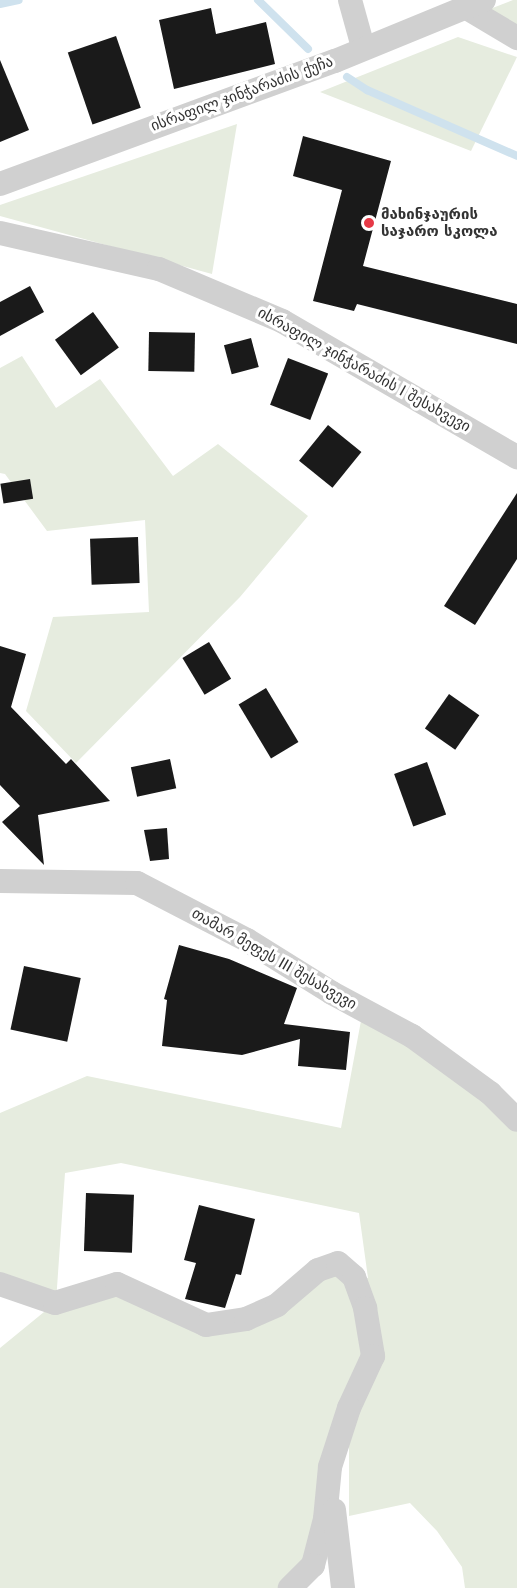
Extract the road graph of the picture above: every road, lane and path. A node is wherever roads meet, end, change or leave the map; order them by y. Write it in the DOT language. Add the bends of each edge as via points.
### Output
graph roads {
  1 [pos="350,0"];
  2 [pos="474,4"];
  3 [pos="517,38"];
  4 [pos="363,47"];
  5 [pos="0,184"];
  6 [pos="0,232"];
  7 [pos="517,458"];
  8 [pos="0,880"];
  9 [pos="517,1120"];
  10 [pos="0,1284"];
  11 [pos="330,1467"];
  12 [pos="290,1588"];
  13 [pos="343,1588"];
  1 -- 4 [label="street"];
  2 -- 3 [label="street"];
  2 -- 4 [label="street, ისრაფილ ჯინჭარაძის ქუჩა"];
  4 -- 5 [label="street, ისრაფილ ჯინჭარაძის ქუჩა"];
  6 -- 7 [label="street, ისრაფილ ჯინჭარაძის I შესახვევი" via="159,269 282,321"];
  8 -- 9 [label="street, თამარ მეფეს III შესახვევი" via="137,883 247,940 332,993 412,1035 490,1093"];
  10 -- 11 [label="street" via="55,1303 117,1284 206,1325 246,1319 277,1305 318,1270 338,1263 354,1277 365,1308 374,1356 349,1408"];
  11 -- 12 [label="street" via="325,1519 313,1565"];
  11 -- 13 [label="street"];
}
